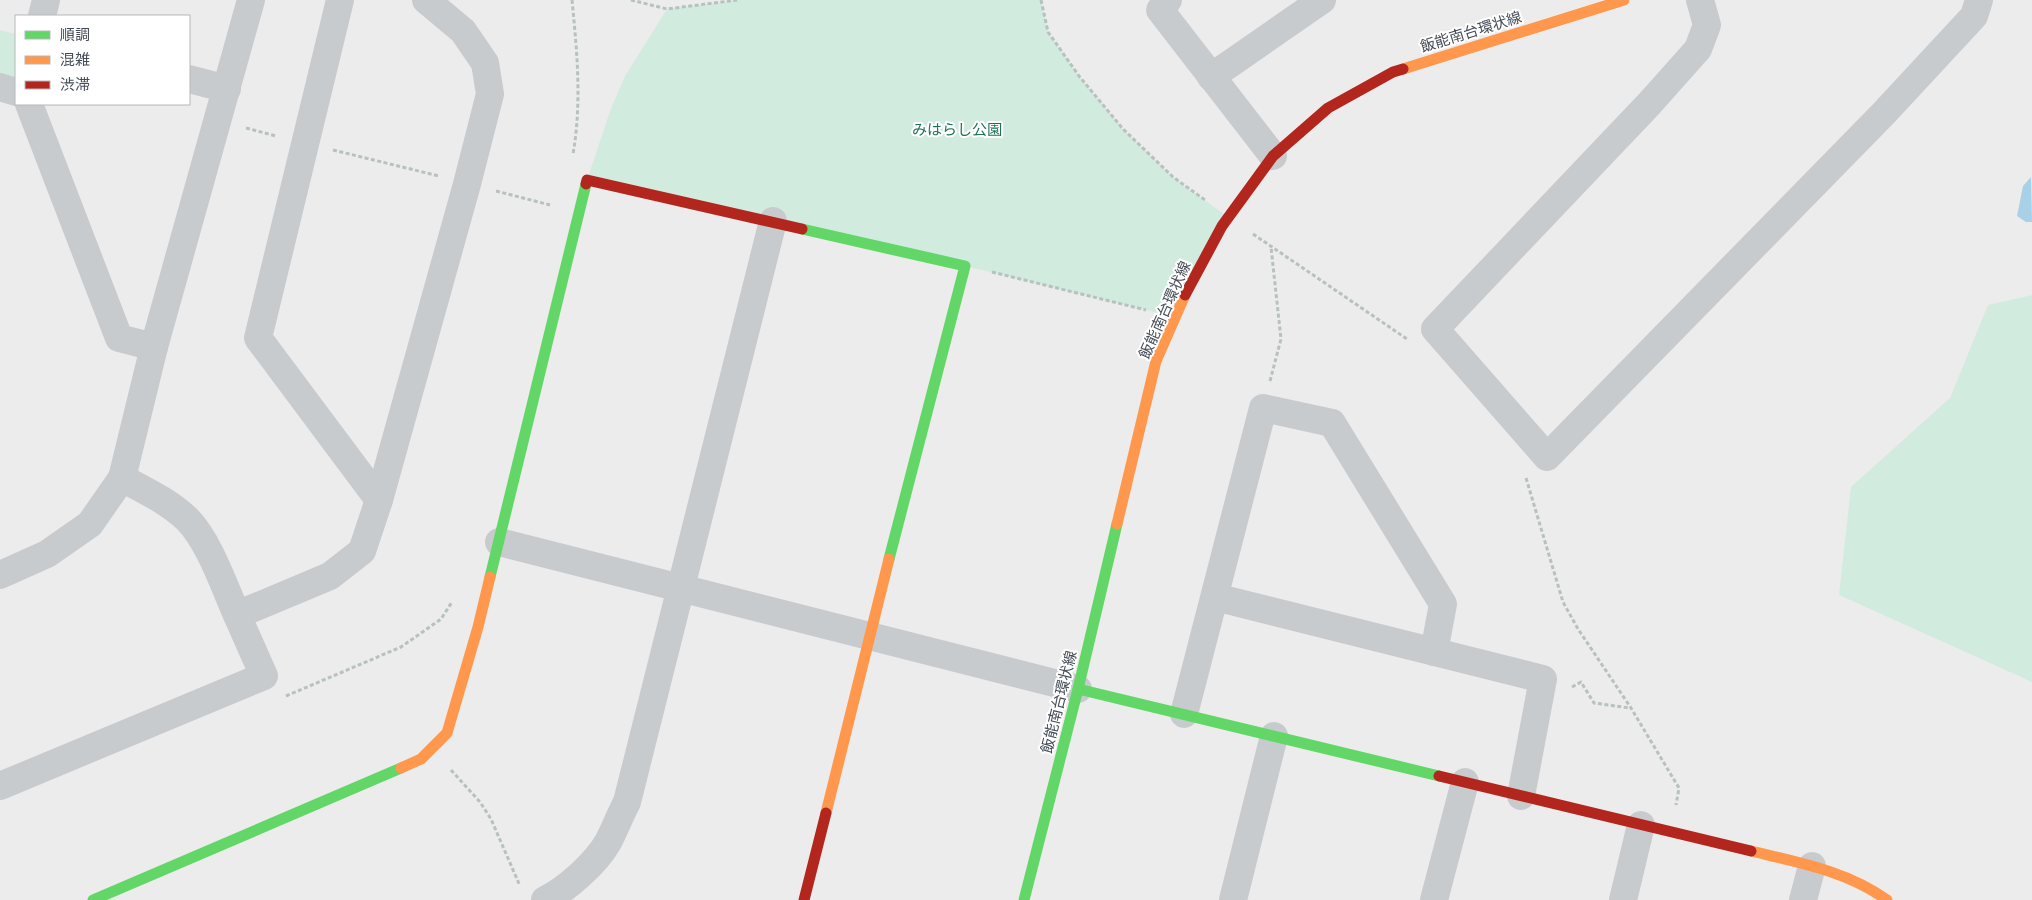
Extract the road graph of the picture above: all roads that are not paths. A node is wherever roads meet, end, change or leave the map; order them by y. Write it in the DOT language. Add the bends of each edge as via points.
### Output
graph roads {
  1 [pos="46,0"];
  2 [pos="251,0"];
  3 [pos="340,0"];
  4 [pos="426,0"];
  5 [pos="1168,0"];
  6 [pos="1322,0"];
  7 [pos="1624,0"];
  8 [pos="1700,0"];
  9 [pos="1979,0"];
  10 [pos="42,15"];
  11 [pos="1212,77"];
  12 [pos="190,79"];
  13 [pos="0,88"];
  14 [pos="227,89"];
  15 [pos="15,92"];
  16 [pos="29,105"];
  17 [pos="1273,156"];
  18 [pos="774,221"];
  19 [pos="154,347"];
  20 [pos="122,478"];
  21 [pos="380,500"];
  22 [pos="499,542"];
  23 [pos="3,565"];
  24 [pos="682,590"];
  25 [pos="1215,597"];
  26 [pos="237,615"];
  27 [pos="868,637"];
  28 [pos="1434,652"];
  29 [pos="1078,689"];
  30 [pos="1184,714"];
  31 [pos="1274,736"];
  32 [pos="1465,782"];
  33 [pos="0,786"];
  34 [pos="1521,796"];
  35 [pos="1641,825"];
  36 [pos="1812,866"];
  37 [pos="544,897"];
  38 [pos="93,900"];
  39 [pos="804,900"];
  40 [pos="1024,900"];
  41 [pos="1234,900"];
  42 [pos="1434,900"];
  43 [pos="1623,900"];
  44 [pos="1803,900"];
  45 [pos="1887,900"];
  1 -- 10 [label="street"];
  2 -- 14 [label="street"];
  3 -- 21 [label="street" via="258,338"];
  4 -- 21 [label="street" via="464,31 485,63 490,94"];
  5 -- 11 [label="street" via="1160,10"];
  6 -- 11 [label="street"];
  7 -- 17 [label="street, 飯能南台環状線" via="1393,72 1328,108"];
  8 -- 9 [label="street" via="1707,25 1698,49 1435,330 1547,457 1884,113 1974,16"];
  11 -- 17 [label="street"];
  12 -- 14 [label="street"];
  13 -- 15 [label="street"];
  14 -- 19 [label="street"];
  16 -- 19 [label="street" via="118,338"];
  17 -- 29 [label="street, 飯能南台環状線" via="1228,217 1189,285 1156,361"];
  18 -- 22 [label="street" via="588,180"];
  18 -- 24 [label="street"];
  18 -- 27 [label="street" via="965,266"];
  19 -- 20 [label="street"];
  20 -- 23 [label="street" via="90,524 47,554"];
  20 -- 26 [label="street" via="158,497 188,520 208,550"];
  21 -- 26 [label="street" via="362,551 330,576"];
  22 -- 24 [label="street"];
  22 -- 38 [label="street" via="447,732 432,749 421,758"];
  24 -- 27 [label="street"];
  24 -- 37 [label="street" via="626,802 607,843 581,874"];
  25 -- 28 [label="street"];
  25 -- 28 [label="street" via="1263,408 1332,423 1444,604"];
  25 -- 30 [label="street"];
  26 -- 33 [label="street" via="264,676"];
  27 -- 29 [label="street"];
  27 -- 39 [label="street"];
  28 -- 34 [label="street" via="1543,679"];
  29 -- 30 [label="street"];
  29 -- 40 [label="street, 飯能南台環状線"];
  30 -- 31 [label="street"];
  31 -- 32 [label="street"];
  31 -- 41 [label="street"];
  32 -- 34 [label="street"];
  32 -- 42 [label="street"];
  34 -- 35 [label="street"];
  35 -- 36 [label="street"];
  35 -- 43 [label="street"];
  36 -- 44 [label="street"];
  36 -- 45 [label="street" via="1842,876"];
}
